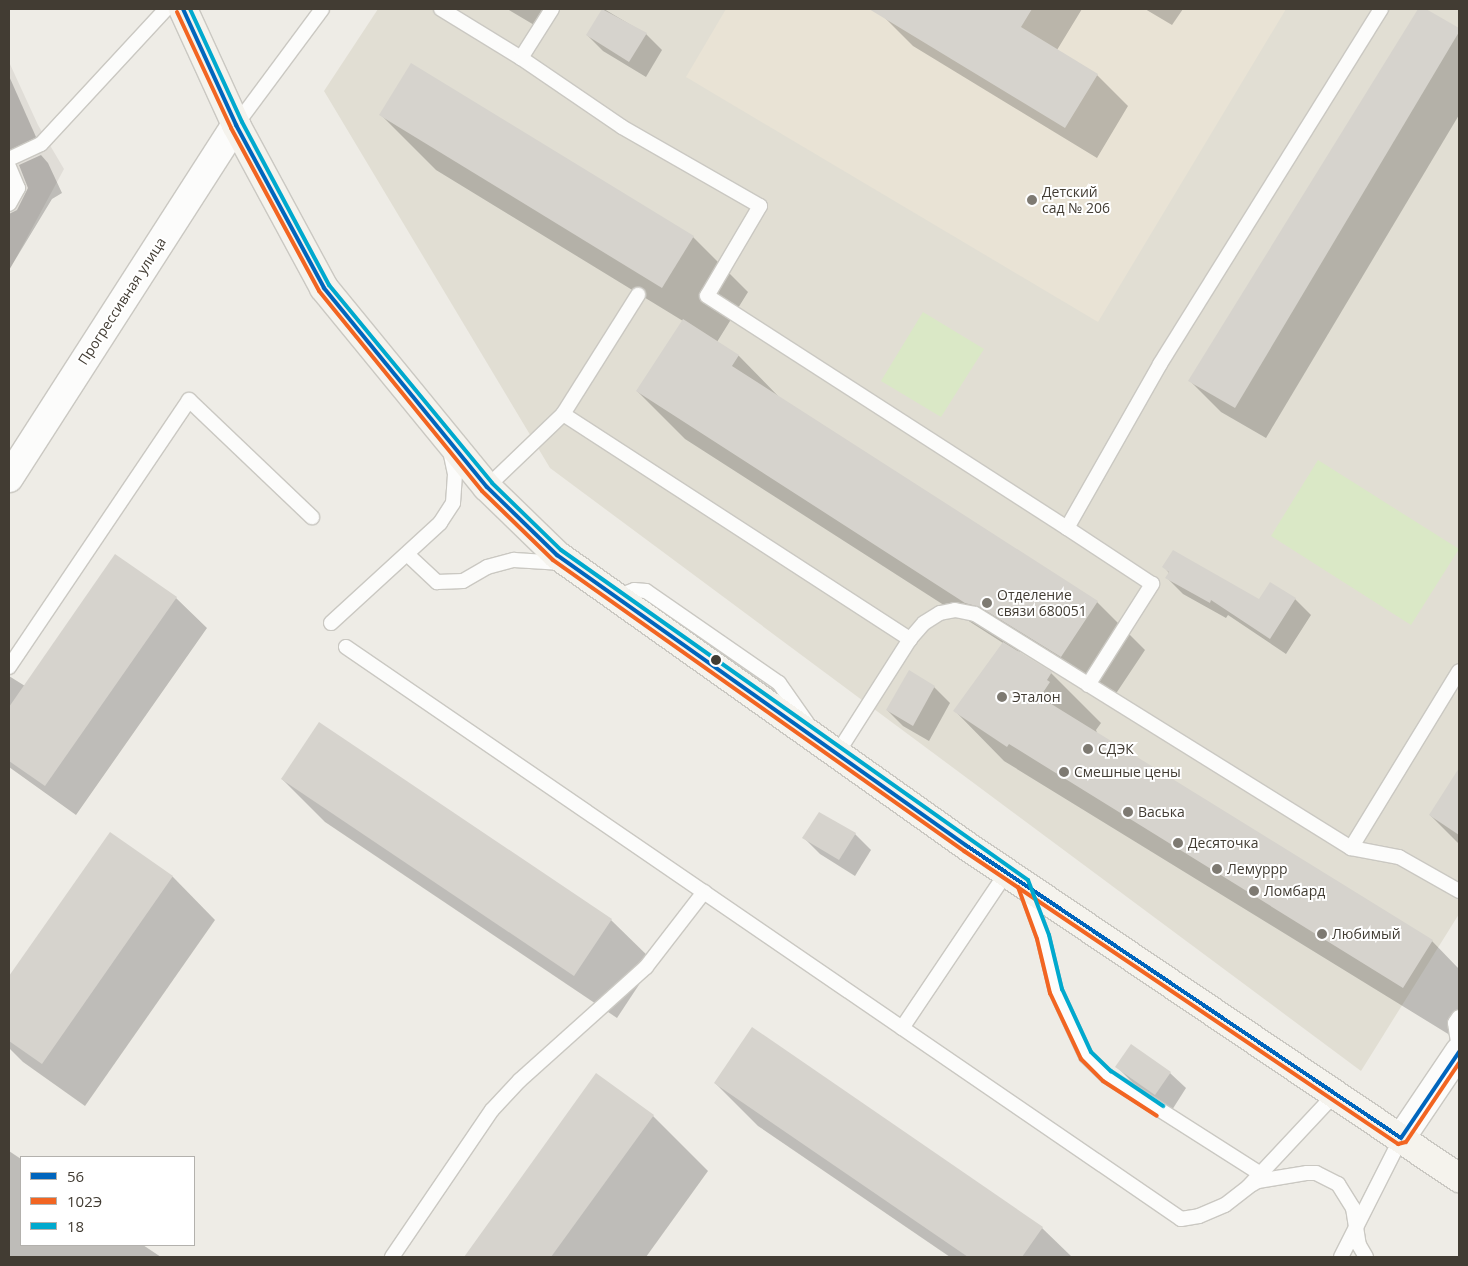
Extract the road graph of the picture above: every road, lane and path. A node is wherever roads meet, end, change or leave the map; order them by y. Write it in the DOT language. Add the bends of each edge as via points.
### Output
graph roads {
  1 [pos="166,9"];
  2 [pos="183,9"];
  3 [pos="322,9"];
  4 [pos="441,9"];
  5 [pos="552,9"];
  6 [pos="1381,9"];
  7 [pos="521,58"];
  8 [pos="236,125"];
  9 [pos="9,159"];
  10 [pos="9,167"];
  11 [pos="9,204"];
  12 [pos="638,295"];
  13 [pos="563,414"];
  14 [pos="448,440"];
  15 [pos="9,478"];
  16 [pos="487,487"];
  17 [pos="312,517"];
  18 [pos="1066,528"];
  19 [pos="408,555"];
  20 [pos="571,565"];
  21 [pos="331,623"];
  22 [pos="910,639"];
  23 [pos="346,646"];
  24 [pos="9,667"];
  25 [pos="1459,671"];
  26 [pos="1088,685"];
  27 [pos="827,749"];
  28 [pos="1351,848"];
  29 [pos="1015,879"];
  30 [pos="704,892"];
  31 [pos="1459,892"];
  32 [pos="1459,1017"];
  33 [pos="902,1028"];
  34 [pos="1458,1055"];
  35 [pos="1334,1095"];
  36 [pos="1401,1138"];
  37 [pos="1260,1174"];
  38 [pos="1459,1178"];
  39 [pos="1248,1187"];
  40 [pos="1356,1226"];
  41 [pos="392,1257"];
  42 [pos="1341,1257"];
  43 [pos="1366,1257"];
  1 -- 9 [label="lane" via="41,144"];
  2 -- 8 [label="main road"];
  3 -- 8 [label="lane"];
  4 -- 7 [label="lane"];
  5 -- 7 [label="lane"];
  6 -- 18 [label="lane" via="1160,364"];
  7 -- 18 [label="lane" via="622,127 760,206 707,296"];
  8 -- 14 [label="main road" via="324,288"];
  8 -- 15 [label="street, Прогрессивная улица"];
  10 -- 11 [label="lane" via="18,188"];
  12 -- 13 [label="lane"];
  13 -- 16 [label="lane"];
  13 -- 22 [label="lane"];
  14 -- 16 [label="main road"];
  14 -- 19 [label="lane" via="455,474 453,503 440,523"];
  16 -- 20 [label="main road"];
  17 -- 24 [label="lane" via="190,400"];
  18 -- 26 [label="lane" via="1152,584"];
  19 -- 20 [label="lane" via="437,582 463,581 487,567 514,560"];
  19 -- 21 [label="lane"];
  20 -- 27 [label="main road"];
  22 -- 26 [label="lane" via="924,623 940,613 955,610 975,614"];
  22 -- 27 [label="lane"];
  23 -- 30 [label="lane"];
  25 -- 28 [label="lane"];
  26 -- 28 [label="lane"];
  27 -- 29 [label="main road"];
  28 -- 31 [label="lane" via="1399,857"];
  29 -- 33 [label="lane"];
  29 -- 35 [label="main road"];
  29 -- 37 [label="lane" via="1043,937 1056,991 1086,1056 1107,1076"];
  30 -- 33 [label="lane"];
  30 -- 41 [label="lane" via="646,967 520,1080 492,1110"];
  32 -- 34 [label="lane" via="1456,1024"];
  33 -- 39 [label="lane" via="1181,1219 1226,1205"];
  34 -- 36 [label="street"];
  35 -- 36 [label="main road"];
  35 -- 37 [label="lane"];
  36 -- 38 [label="main road"];
  36 -- 40 [label="lane"];
  37 -- 39 [label="lane"];
  39 -- 40 [label="lane" via="1258,1181 1316,1173 1338,1184 1345,1192"];
  40 -- 42 [label="lane"];
  40 -- 43 [label="lane" via="1359,1245"];
}
